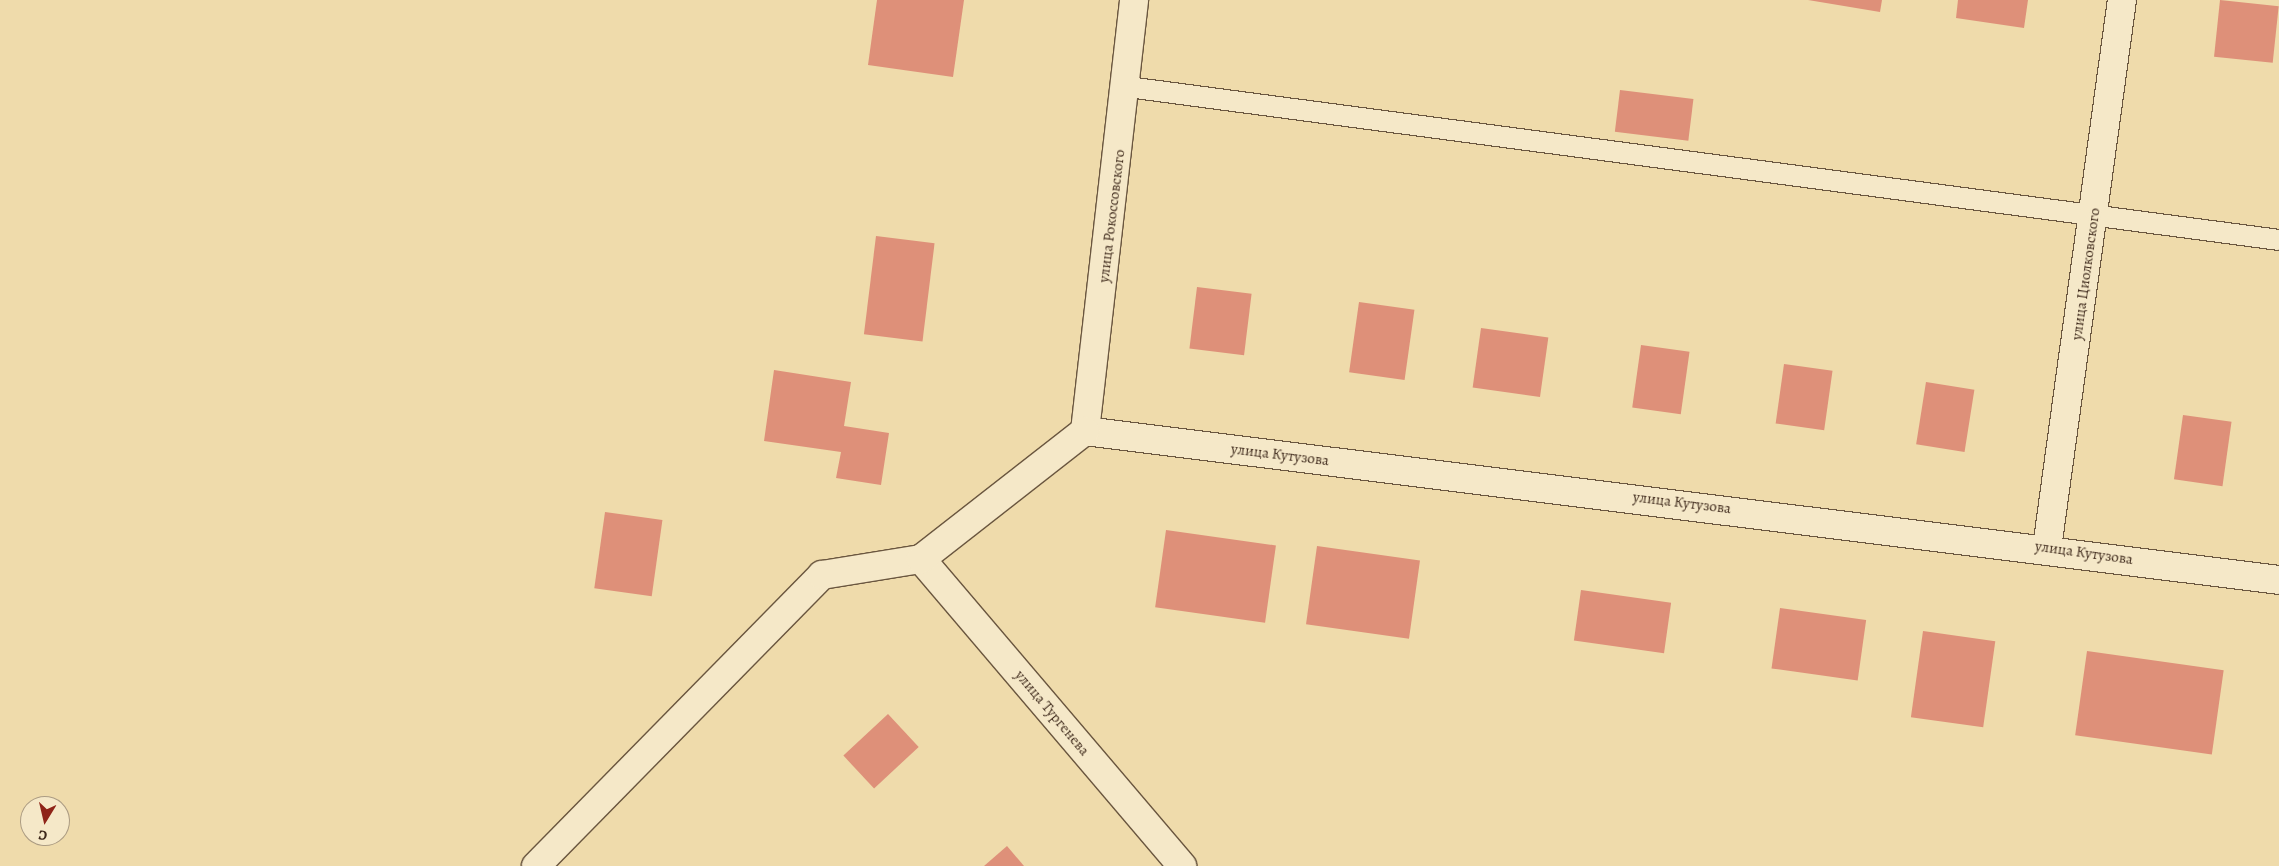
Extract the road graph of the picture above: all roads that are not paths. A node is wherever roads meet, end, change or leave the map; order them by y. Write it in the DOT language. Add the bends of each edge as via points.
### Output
graph roads {
  1 [pos="1134,0"];
  2 [pos="2122,0"];
  3 [pos="1128,87"];
  4 [pos="2095,215"];
  5 [pos="2279,240"];
  6 [pos="1085,431"];
  7 [pos="2047,548"];
  8 [pos="921,559"];
  9 [pos="2279,580"];
  10 [pos="536,866"];
  11 [pos="1182,866"];
  1 -- 3 [label="street, улица Рокоссовского"];
  2 -- 4 [label="street, улица Циолковского"];
  3 -- 4 [label="lane"];
  3 -- 6 [label="street, улица Рокоссовского"];
  4 -- 5 [label="lane"];
  4 -- 7 [label="street, улица Циолковского"];
  6 -- 7 [label="street, улица Кутузова"];
  6 -- 8 [label="street"];
  7 -- 9 [label="street, улица Кутузова"];
  8 -- 10 [label="street" via="822,575"];
  8 -- 11 [label="street, улица Тургенева"];
}
